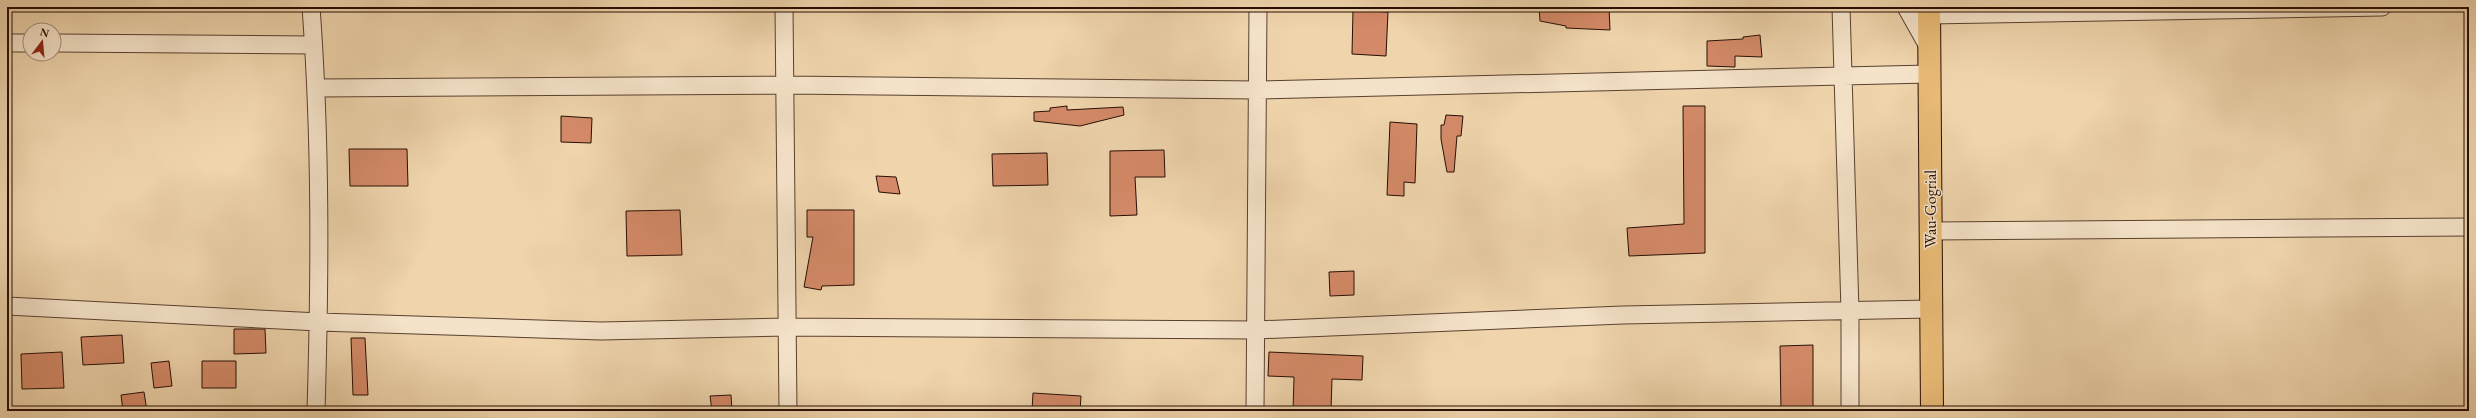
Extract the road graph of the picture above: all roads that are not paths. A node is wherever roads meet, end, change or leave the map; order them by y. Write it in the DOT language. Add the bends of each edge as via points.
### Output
graph roads {
  1 [pos="311,7"];
  2 [pos="784,7"];
  3 [pos="1258,7"];
  4 [pos="1841,7"];
  5 [pos="1906,7"];
  6 [pos="2382,7"];
  7 [pos="2183,9"];
  8 [pos="1929,11"];
  9 [pos="7,43"];
  10 [pos="22,43"];
  11 [pos="62,43"];
  12 [pos="313,45"];
  13 [pos="1929,48"];
  14 [pos="1929,74"];
  15 [pos="1844,76"];
  16 [pos="786,86"];
  17 [pos="316,88"];
  18 [pos="1257,90"];
  19 [pos="2469,227"];
  20 [pos="1931,231"];
  21 [pos="7,306"];
  22 [pos="1930,309"];
  23 [pos="1850,311"];
  24 [pos="319,322"];
  25 [pos="787,327"];
  26 [pos="1256,330"];
  27 [pos="316,411"];
  28 [pos="788,411"];
  29 [pos="1255,411"];
  30 [pos="1850,411"];
  31 [pos="1932,411"];
  1 -- 12 [label="street"];
  2 -- 16 [label="street"];
  3 -- 18 [label="street"];
  4 -- 15 [label="street"];
  5 -- 13 [label="street"];
  6 -- 7 [label="street"];
  7 -- 8 [label="street"];
  8 -- 13 [label="main road, Wau-Gogrial"];
  9 -- 10 [label="street"];
  11 -- 12 [label="street"];
  12 -- 17 [label="street"];
  13 -- 14 [label="main road, Wau-Gogrial"];
  14 -- 15 [label="street"];
  14 -- 20 [label="main road, Wau-Gogrial"];
  15 -- 18 [label="street"];
  15 -- 23 [label="street"];
  16 -- 17 [label="street"];
  16 -- 18 [label="street"];
  16 -- 25 [label="street"];
  17 -- 24 [label="street"];
  18 -- 26 [label="street"];
  19 -- 20 [label="street"];
  20 -- 22 [label="main road, Wau-Gogrial"];
  21 -- 24 [label="street"];
  22 -- 23 [label="street"];
  22 -- 31 [label="main road, Wau-Gogrial"];
  23 -- 26 [label="street" via="1623,315"];
  23 -- 30 [label="street"];
  24 -- 25 [label="street" via="601,331"];
  24 -- 27 [label="street"];
  25 -- 26 [label="street"];
  25 -- 28 [label="street"];
  26 -- 29 [label="street"];
}
